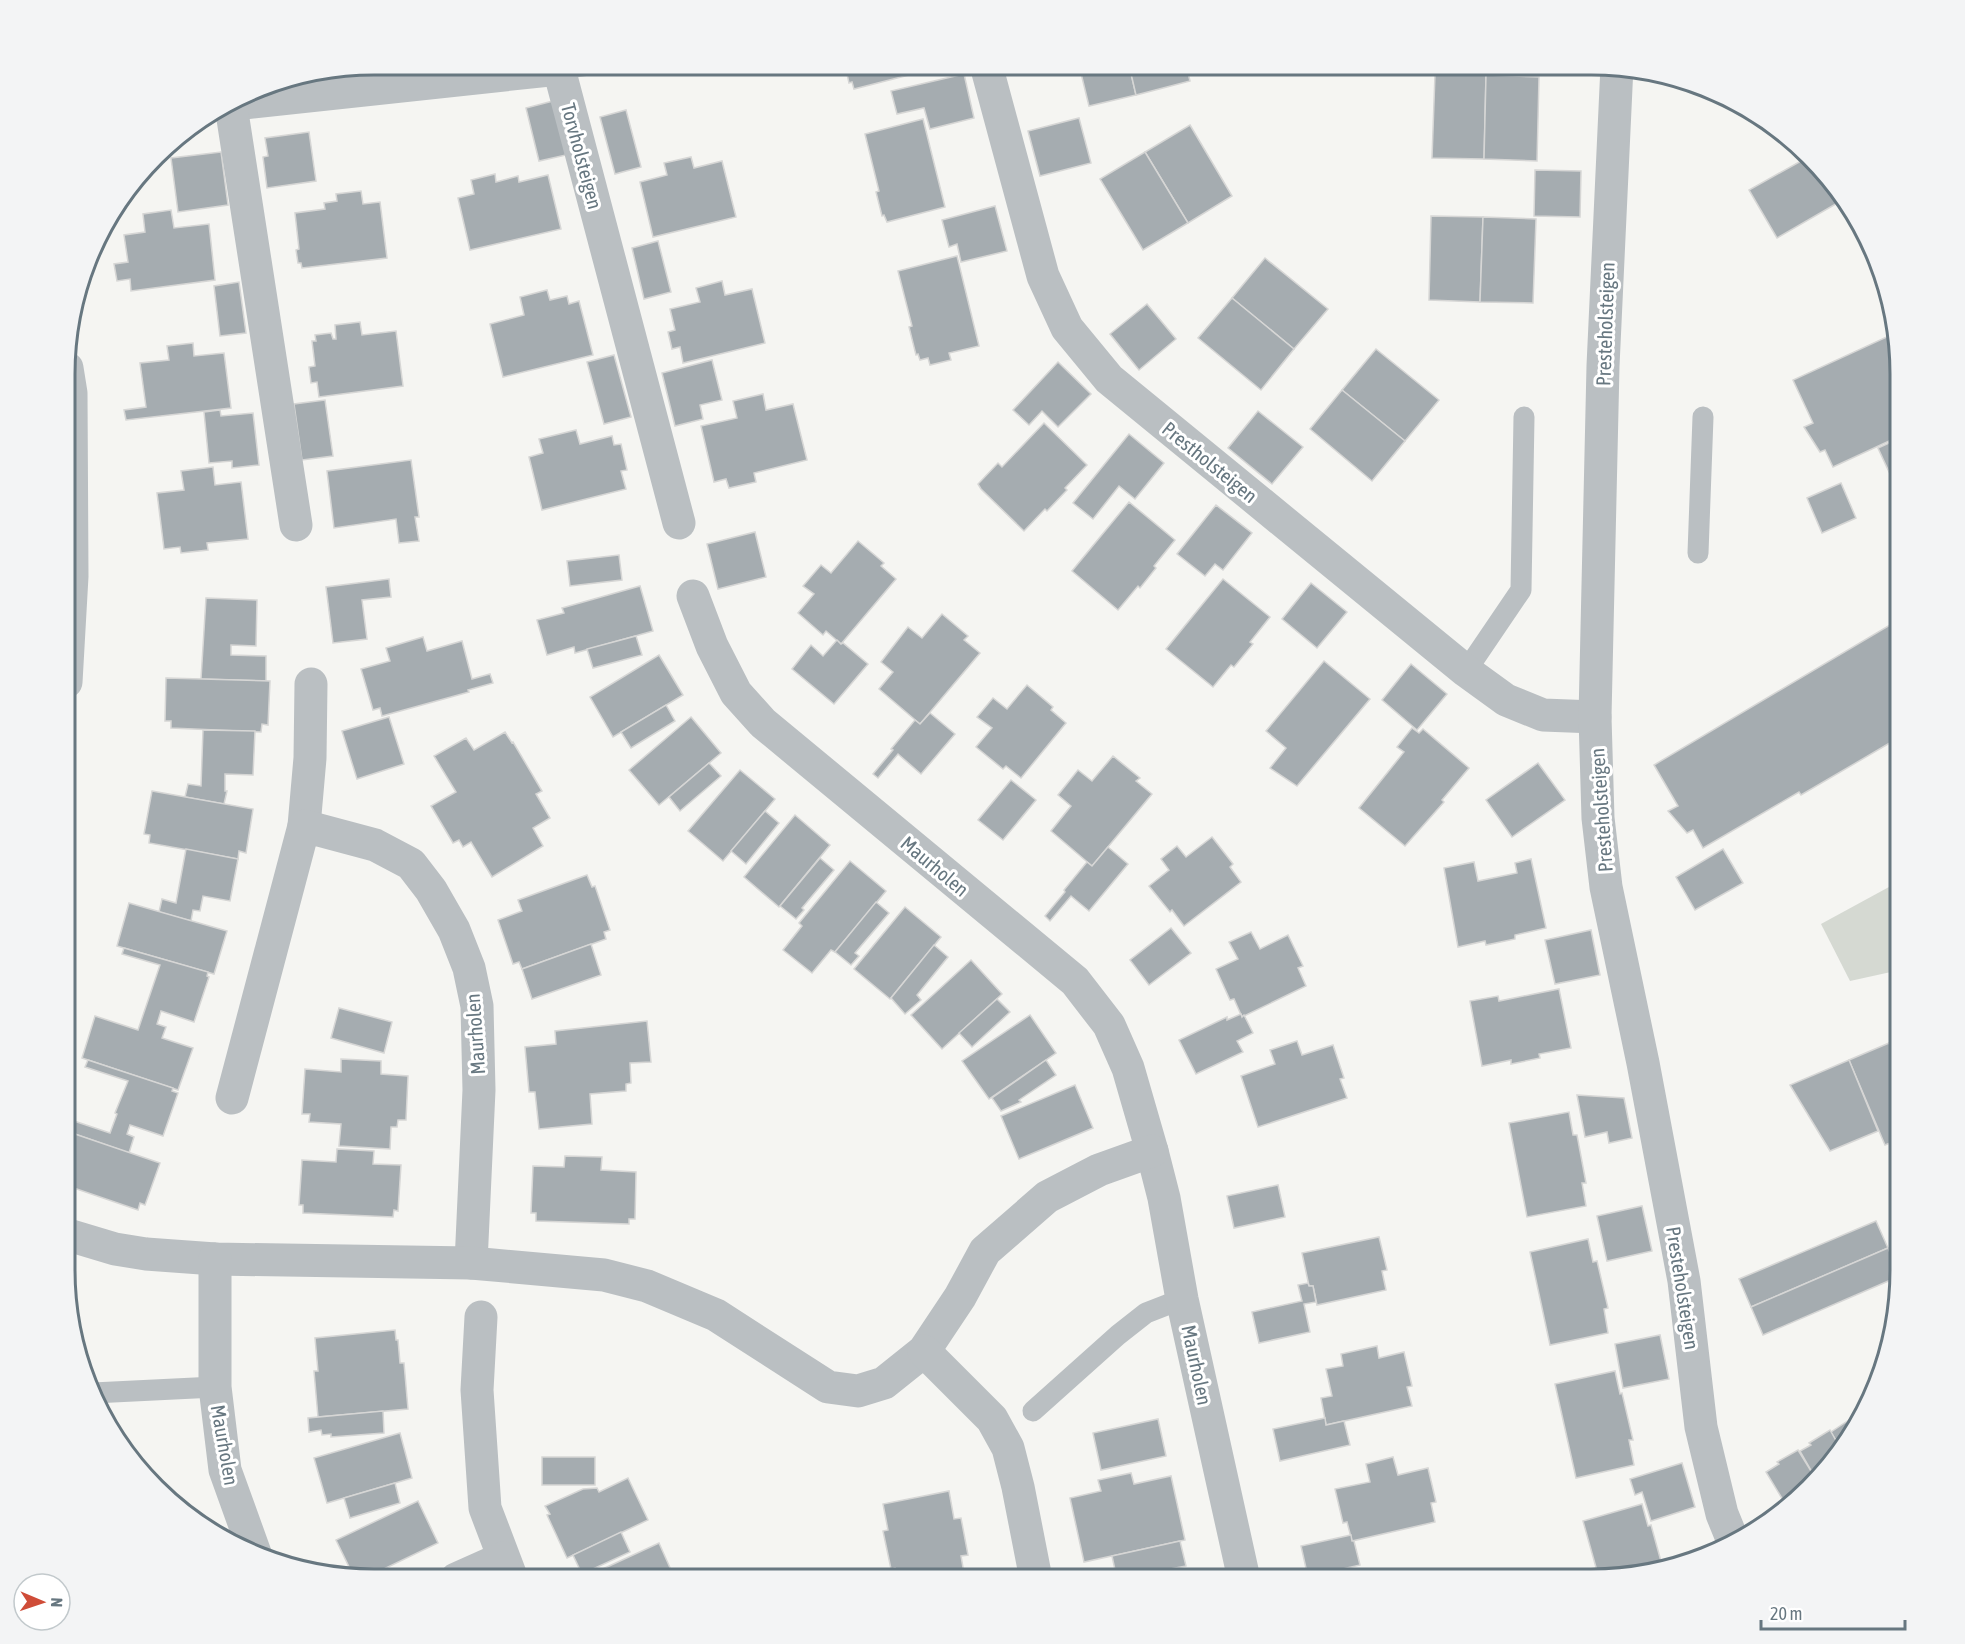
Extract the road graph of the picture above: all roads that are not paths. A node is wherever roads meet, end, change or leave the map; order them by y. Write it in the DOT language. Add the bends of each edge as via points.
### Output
graph roads {
  1 [pos="502,75"];
  2 [pos="576,75"];
  3 [pos="989,75"];
  4 [pos="1617,77"];
  5 [pos="248,103"];
  6 [pos="234,110"];
  7 [pos="1524,417"];
  8 [pos="1703,417"];
  9 [pos="679,523"];
  10 [pos="296,525"];
  11 [pos="1698,553"];
  12 [pos="693,596"];
  13 [pos="1466,671"];
  14 [pos="311,684"];
  15 [pos="1595,717"];
  16 [pos="304,826"];
  17 [pos="232,1098"];
  18 [pos="1152,1151"];
  19 [pos="75,1237"];
  20 [pos="215,1258"];
  21 [pos="471,1263"];
  22 [pos="1182,1299"];
  23 [pos="480,1317"];
  24 [pos="924,1351"];
  25 [pos="215,1387"];
  26 [pos="102,1393"];
  27 [pos="1034,1411"];
  28 [pos="1731,1534"];
  29 [pos="251,1542"];
  30 [pos="508,1568"];
  31 [pos="1034,1569"];
  32 [pos="1242,1569"];
  1 -- 5 [label="street, Torvholsteigen"];
  2 -- 9 [label="street, Torvholsteigen"];
  3 -- 13 [label="street, Prestholsteigen" via="1043,276 1067,328 1109,379"];
  4 -- 15 [label="street, Presteholsteigen" via="1603,366"];
  6 -- 10 [label="street, Torvholsteigen"];
  7 -- 13 [label="lane" via="1521,590"];
  8 -- 11 [label="lane"];
  12 -- 18 [label="street, Maurholen" via="736,693 763,723 1075,981 1109,1025 1128,1068"];
  13 -- 15 [label="street, Prestholsteigen" via="1506,700 1544,715"];
  14 -- 16 [label="street"];
  15 -- 28 [label="street, Presteholsteigen" via="1598,818 1606,886 1684,1281 1701,1427"];
  16 -- 17 [label="street"];
  16 -- 21 [label="street, Maurholen" via="375,845 411,864 431,890 465,958 477,1006 479,1080"];
  18 -- 22 [label="street, Maurholen"];
  18 -- 24 [label="street" via="1099,1170 1047,1197 985,1251"];
  19 -- 20 [label="street" via="146,1254"];
  20 -- 21 [label="street"];
  20 -- 25 [label="street, Maurholen"];
  21 -- 24 [label="street" via="604,1275 647,1286 716,1316 828,1387 858,1391 884,1383"];
  22 -- 27 [label="lane" via="1146,1313"];
  22 -- 32 [label="street, Maurholen"];
  23 -- 30 [label="street" via="477,1390 485,1508"];
  24 -- 31 [label="street" via="992,1419 1008,1448"];
  25 -- 26 [label="lane"];
  25 -- 29 [label="street, Maurholen" via="225,1470"];
}
